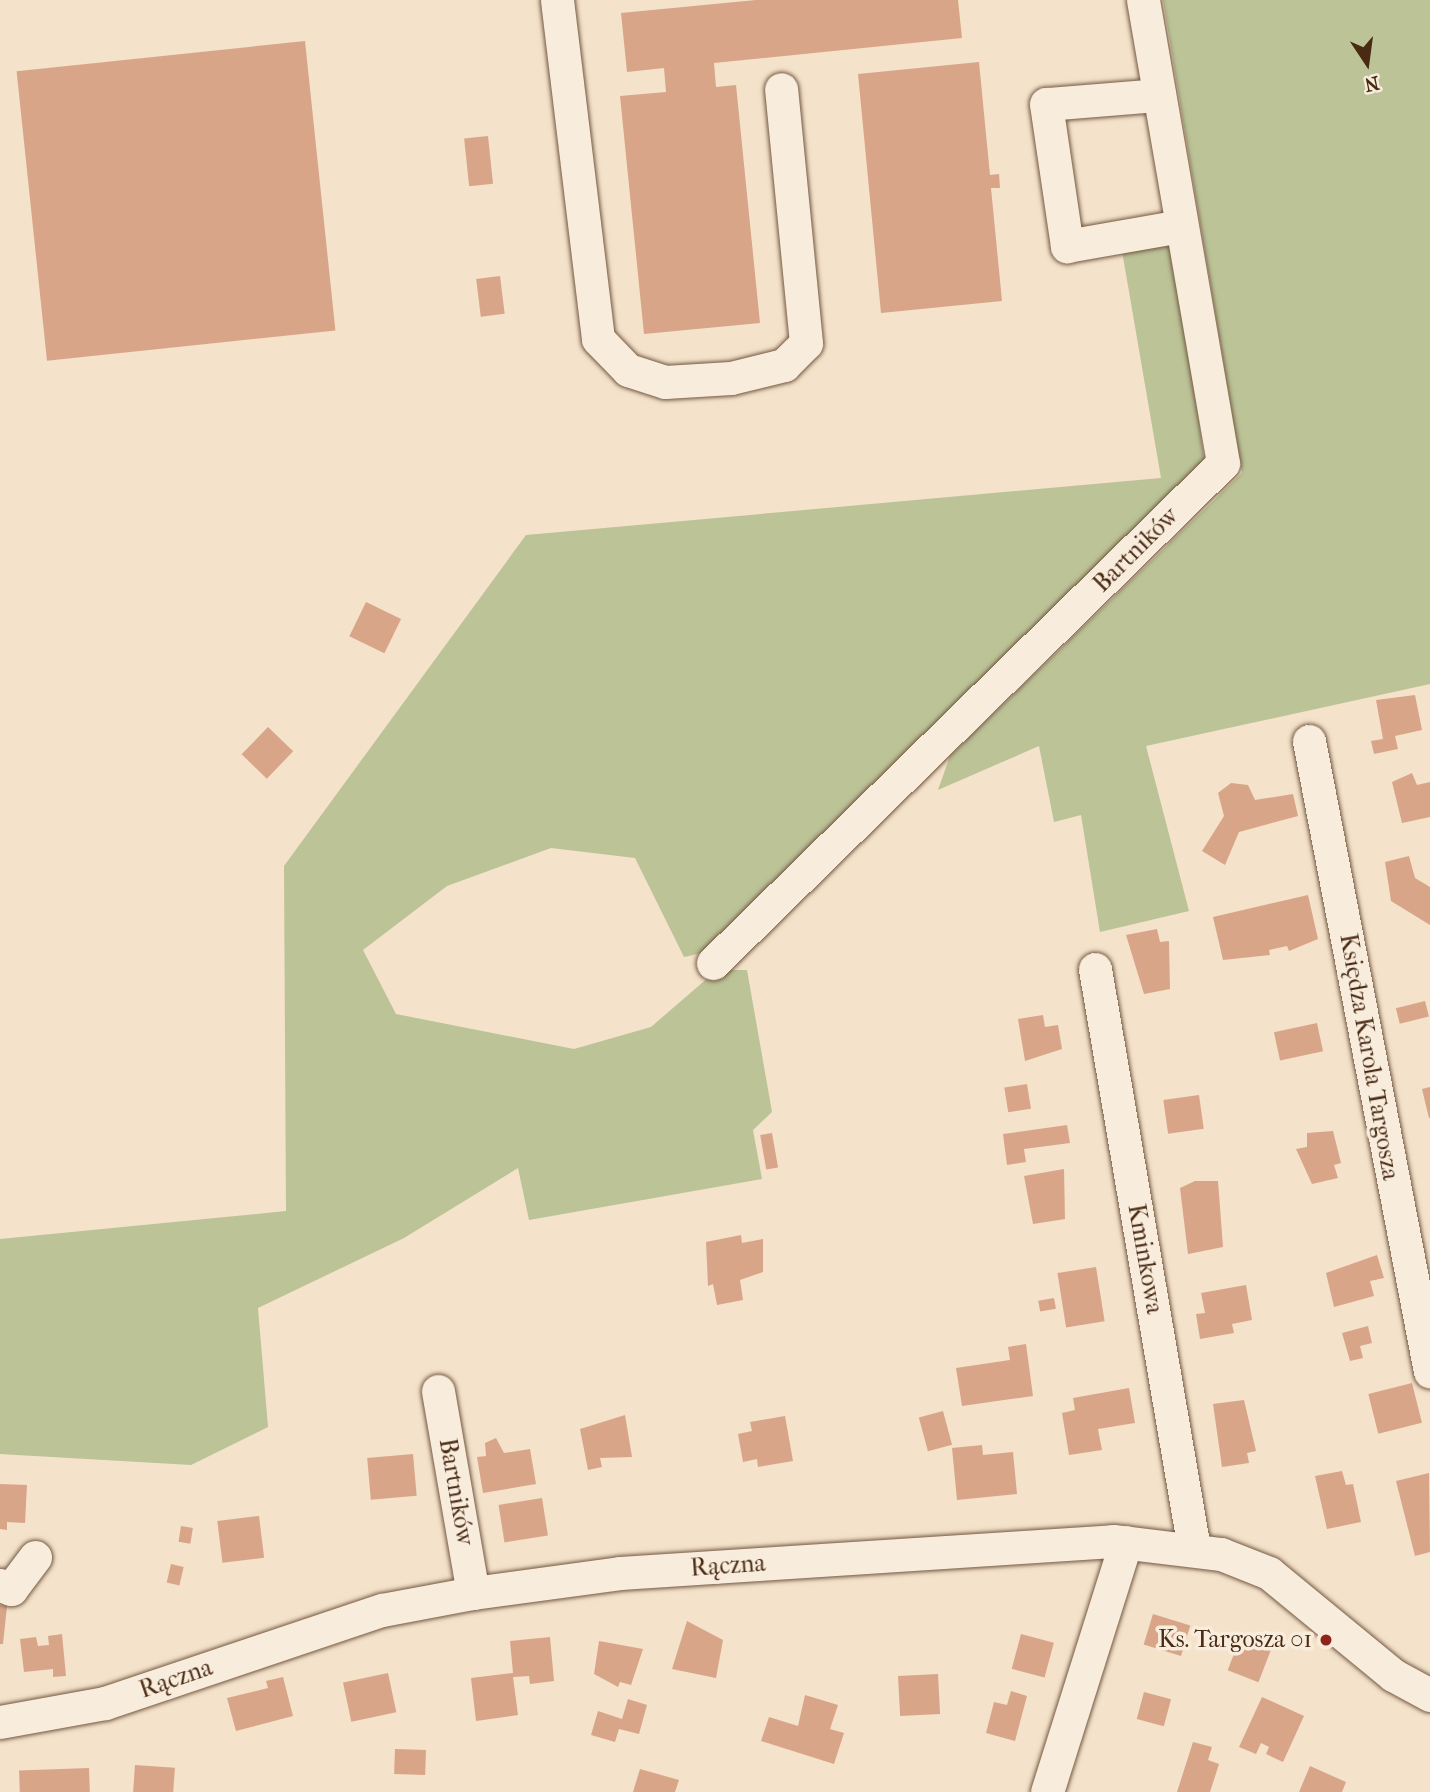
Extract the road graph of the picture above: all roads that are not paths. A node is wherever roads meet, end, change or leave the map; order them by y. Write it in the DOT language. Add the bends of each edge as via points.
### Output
graph roads {
  1 [pos="557,0"];
  2 [pos="1143,0"];
  3 [pos="781,89"];
  4 [pos="1159,95"];
  5 [pos="1180,226"];
  6 [pos="1309,741"];
  7 [pos="713,963"];
  8 [pos="1095,969"];
  9 [pos="1430,1372"];
  10 [pos="438,1391"];
  11 [pos="1126,1542"];
  12 [pos="1194,1549"];
  13 [pos="35,1557"];
  14 [pos="0,1585"];
  15 [pos="473,1592"];
  16 [pos="1430,1695"];
  17 [pos="0,1722"];
  18 [pos="1047,1792"];
  1 -- 3 [label="street" via="598,339 628,370 665,382 731,378 784,365 806,343"];
  2 -- 4 [label="street, Bartników"];
  4 -- 5 [label="street, Bartników"];
  4 -- 5 [label="street" via="1046,104 1067,246"];
  5 -- 7 [label="street, Bartników" via="1223,463"];
  6 -- 9 [label="street, Księdza Karola Targosza"];
  8 -- 12 [label="street, Kminkowa"];
  10 -- 15 [label="street, Bartników"];
  11 -- 12 [label="street, Rączna"];
  11 -- 15 [label="street, Rączna" via="620,1573"];
  11 -- 18 [label="street"];
  12 -- 16 [label="street, Rączna" via="1269,1573 1394,1675"];
  13 -- 14 [label="street" via="11,1589"];
  15 -- 17 [label="street, Rączna" via="382,1609 105,1703"];
}
